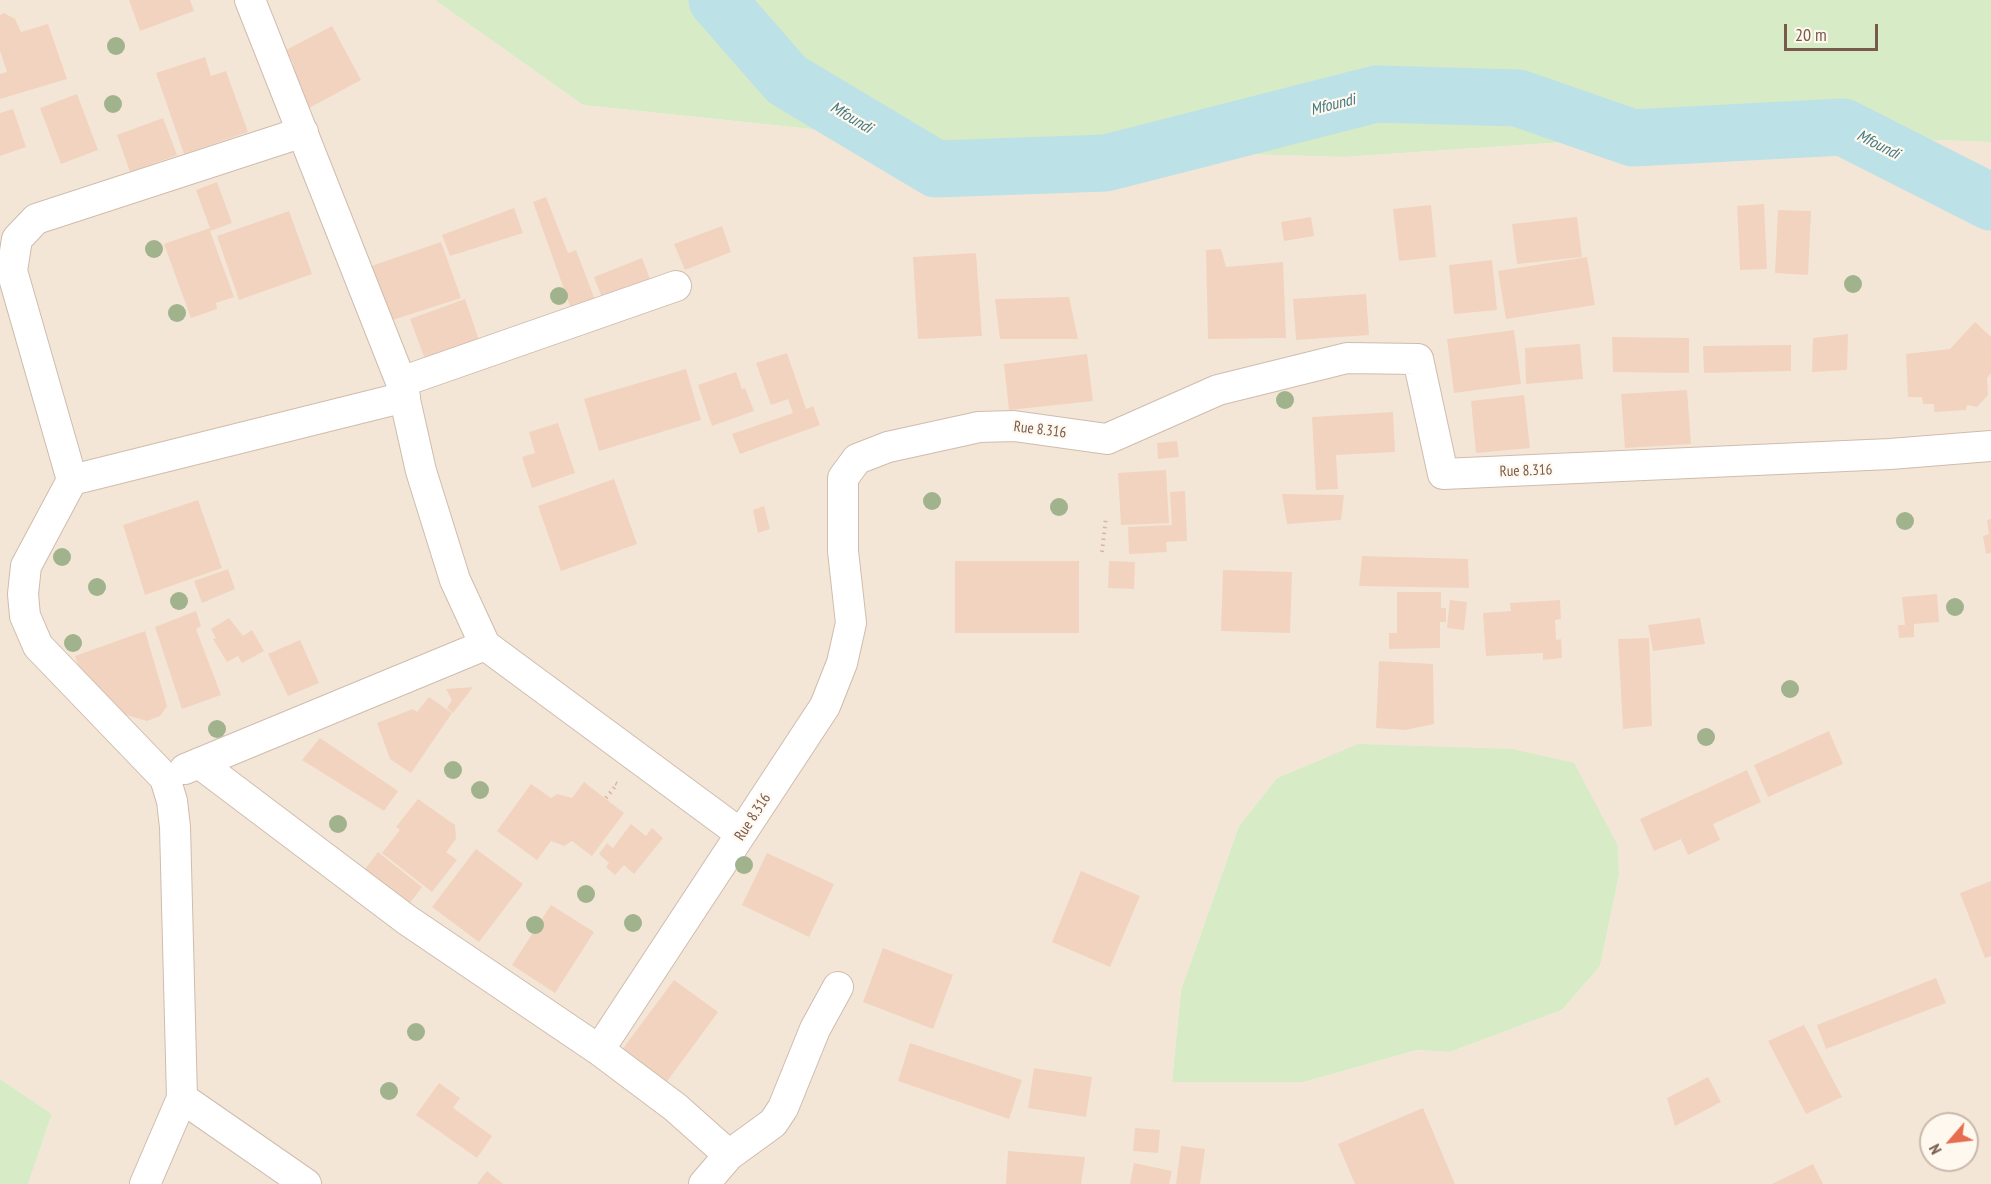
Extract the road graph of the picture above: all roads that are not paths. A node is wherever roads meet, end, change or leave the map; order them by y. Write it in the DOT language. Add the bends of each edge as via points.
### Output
graph roads {
  1 [pos="250,0"];
  2 [pos="303,132"];
  3 [pos="676,286"];
  4 [pos="403,390"];
  5 [pos="1991,446"];
  6 [pos="72,480"];
  7 [pos="485,645"];
  8 [pos="199,763"];
  9 [pos="165,778"];
  10 [pos="741,834"];
  11 [pos="838,987"];
  12 [pos="599,1050"];
  13 [pos="182,1098"];
  14 [pos="729,1155"];
  15 [pos="145,1184"];
  16 [pos="306,1184"];
  17 [pos="704,1184"];
  1 -- 2 [label="street"];
  2 -- 4 [label="street"];
  2 -- 6 [label="street" via="36,219 16,238 12,271"];
  3 -- 4 [label="street"];
  4 -- 6 [label="street"];
  4 -- 7 [label="street" via="421,471 454,580"];
  5 -- 10 [label="street, Rue 8.316" via="1443,474 1418,359 1347,358 1218,390 1107,439 1014,426 979,427 888,447 857,459 843,478 843,551 851,623 842,663 825,706"];
  6 -- 9 [label="street" via="26,566 22,594 25,616 38,646"];
  7 -- 8 [label="street"];
  7 -- 10 [label="street"];
  8 -- 9 [label="street"];
  8 -- 12 [label="street" via="407,920"];
  9 -- 13 [label="street" via="175,826"];
  10 -- 12 [label="street, Rue 8.316"];
  11 -- 14 [label="street" via="815,1029 783,1108 773,1123"];
  12 -- 14 [label="street" via="675,1107"];
  13 -- 15 [label="street"];
  13 -- 16 [label="street"];
  14 -- 17 [label="street"];
}
